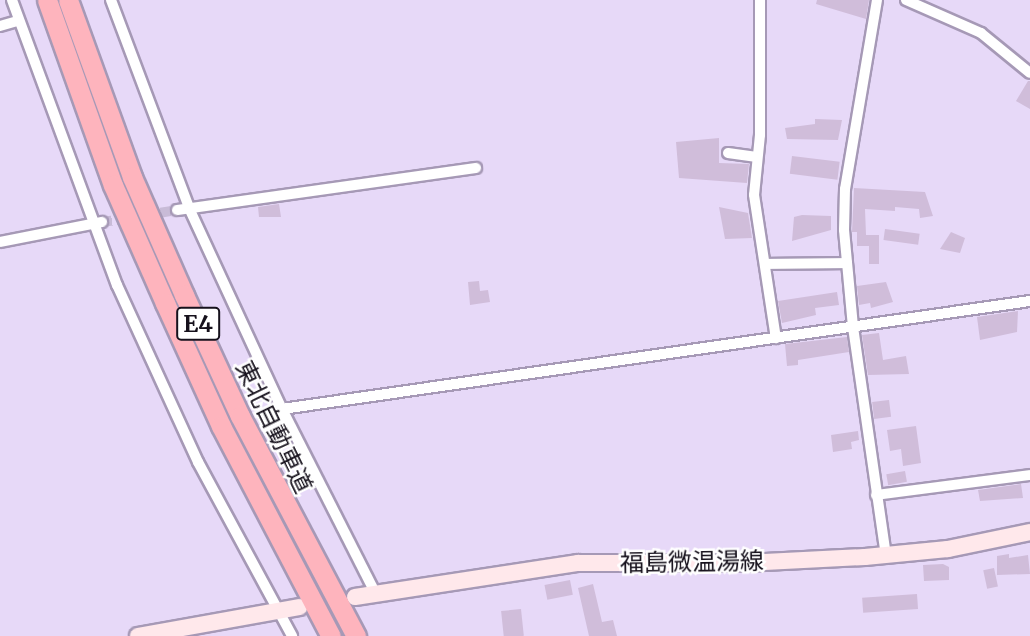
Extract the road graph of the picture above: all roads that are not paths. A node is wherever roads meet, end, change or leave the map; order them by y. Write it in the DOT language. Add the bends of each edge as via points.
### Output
graph roads {
  1 [pos="12,0"];
  2 [pos="47,0"];
  3 [pos="68,0"];
  4 [pos="111,0"];
  5 [pos="760,0"];
  6 [pos="877,0"];
  7 [pos="906,0"];
  8 [pos="17,21"];
  9 [pos="0,26"];
  10 [pos="1030,73"];
  11 [pos="728,153"];
  12 [pos="757,157"];
  13 [pos="476,168"];
  14 [pos="183,209"];
  15 [pos="97,223"];
  16 [pos="0,242"];
  17 [pos="847,263"];
  18 [pos="765,264"];
  19 [pos="1030,300"];
  20 [pos="853,327"];
  21 [pos="776,338"];
  22 [pos="282,408"];
  23 [pos="1030,475"];
  24 [pos="876,495"];
  25 [pos="1030,531"];
  26 [pos="886,555"];
  27 [pos="376,594"];
  28 [pos="355,597"];
  29 [pos="299,607"];
  30 [pos="277,611"];
  31 [pos="138,636"];
  32 [pos="292,636"];
  33 [pos="331,636"];
  34 [pos="356,636"];
  1 -- 8 [label="street"];
  2 -- 33 [label="highway, 東北自動車道 / E4" via="113,184 171,316 221,426"];
  3 -- 34 [label="highway, 東北自動車道 / E4" via="132,177 184,295 240,416"];
  4 -- 14 [label="street"];
  5 -- 12 [label="street"];
  6 -- 17 [label="street" via="845,189"];
  7 -- 10 [label="street" via="981,33"];
  8 -- 9 [label="street"];
  8 -- 15 [label="street"];
  11 -- 12 [label="street"];
  12 -- 18 [label="street" via="754,195"];
  13 -- 14 [label="street"];
  14 -- 22 [label="street"];
  15 -- 16 [label="street"];
  15 -- 30 [label="street" via="198,462"];
  17 -- 18 [label="street"];
  17 -- 20 [label="street"];
  18 -- 21 [label="street"];
  19 -- 20 [label="street"];
  20 -- 21 [label="street"];
  20 -- 24 [label="street"];
  21 -- 22 [label="street"];
  22 -- 27 [label="street"];
  23 -- 24 [label="street"];
  24 -- 26 [label="street"];
  25 -- 26 [label="main road, 福島微温湯線" via="948,549"];
  26 -- 27 [label="main road, 福島微温湯線" via="745,563 578,563"];
  27 -- 28 [label="main road, 福島微温湯線"];
  29 -- 30 [label="main road"];
  30 -- 31 [label="main road"];
  30 -- 32 [label="street"];
}
